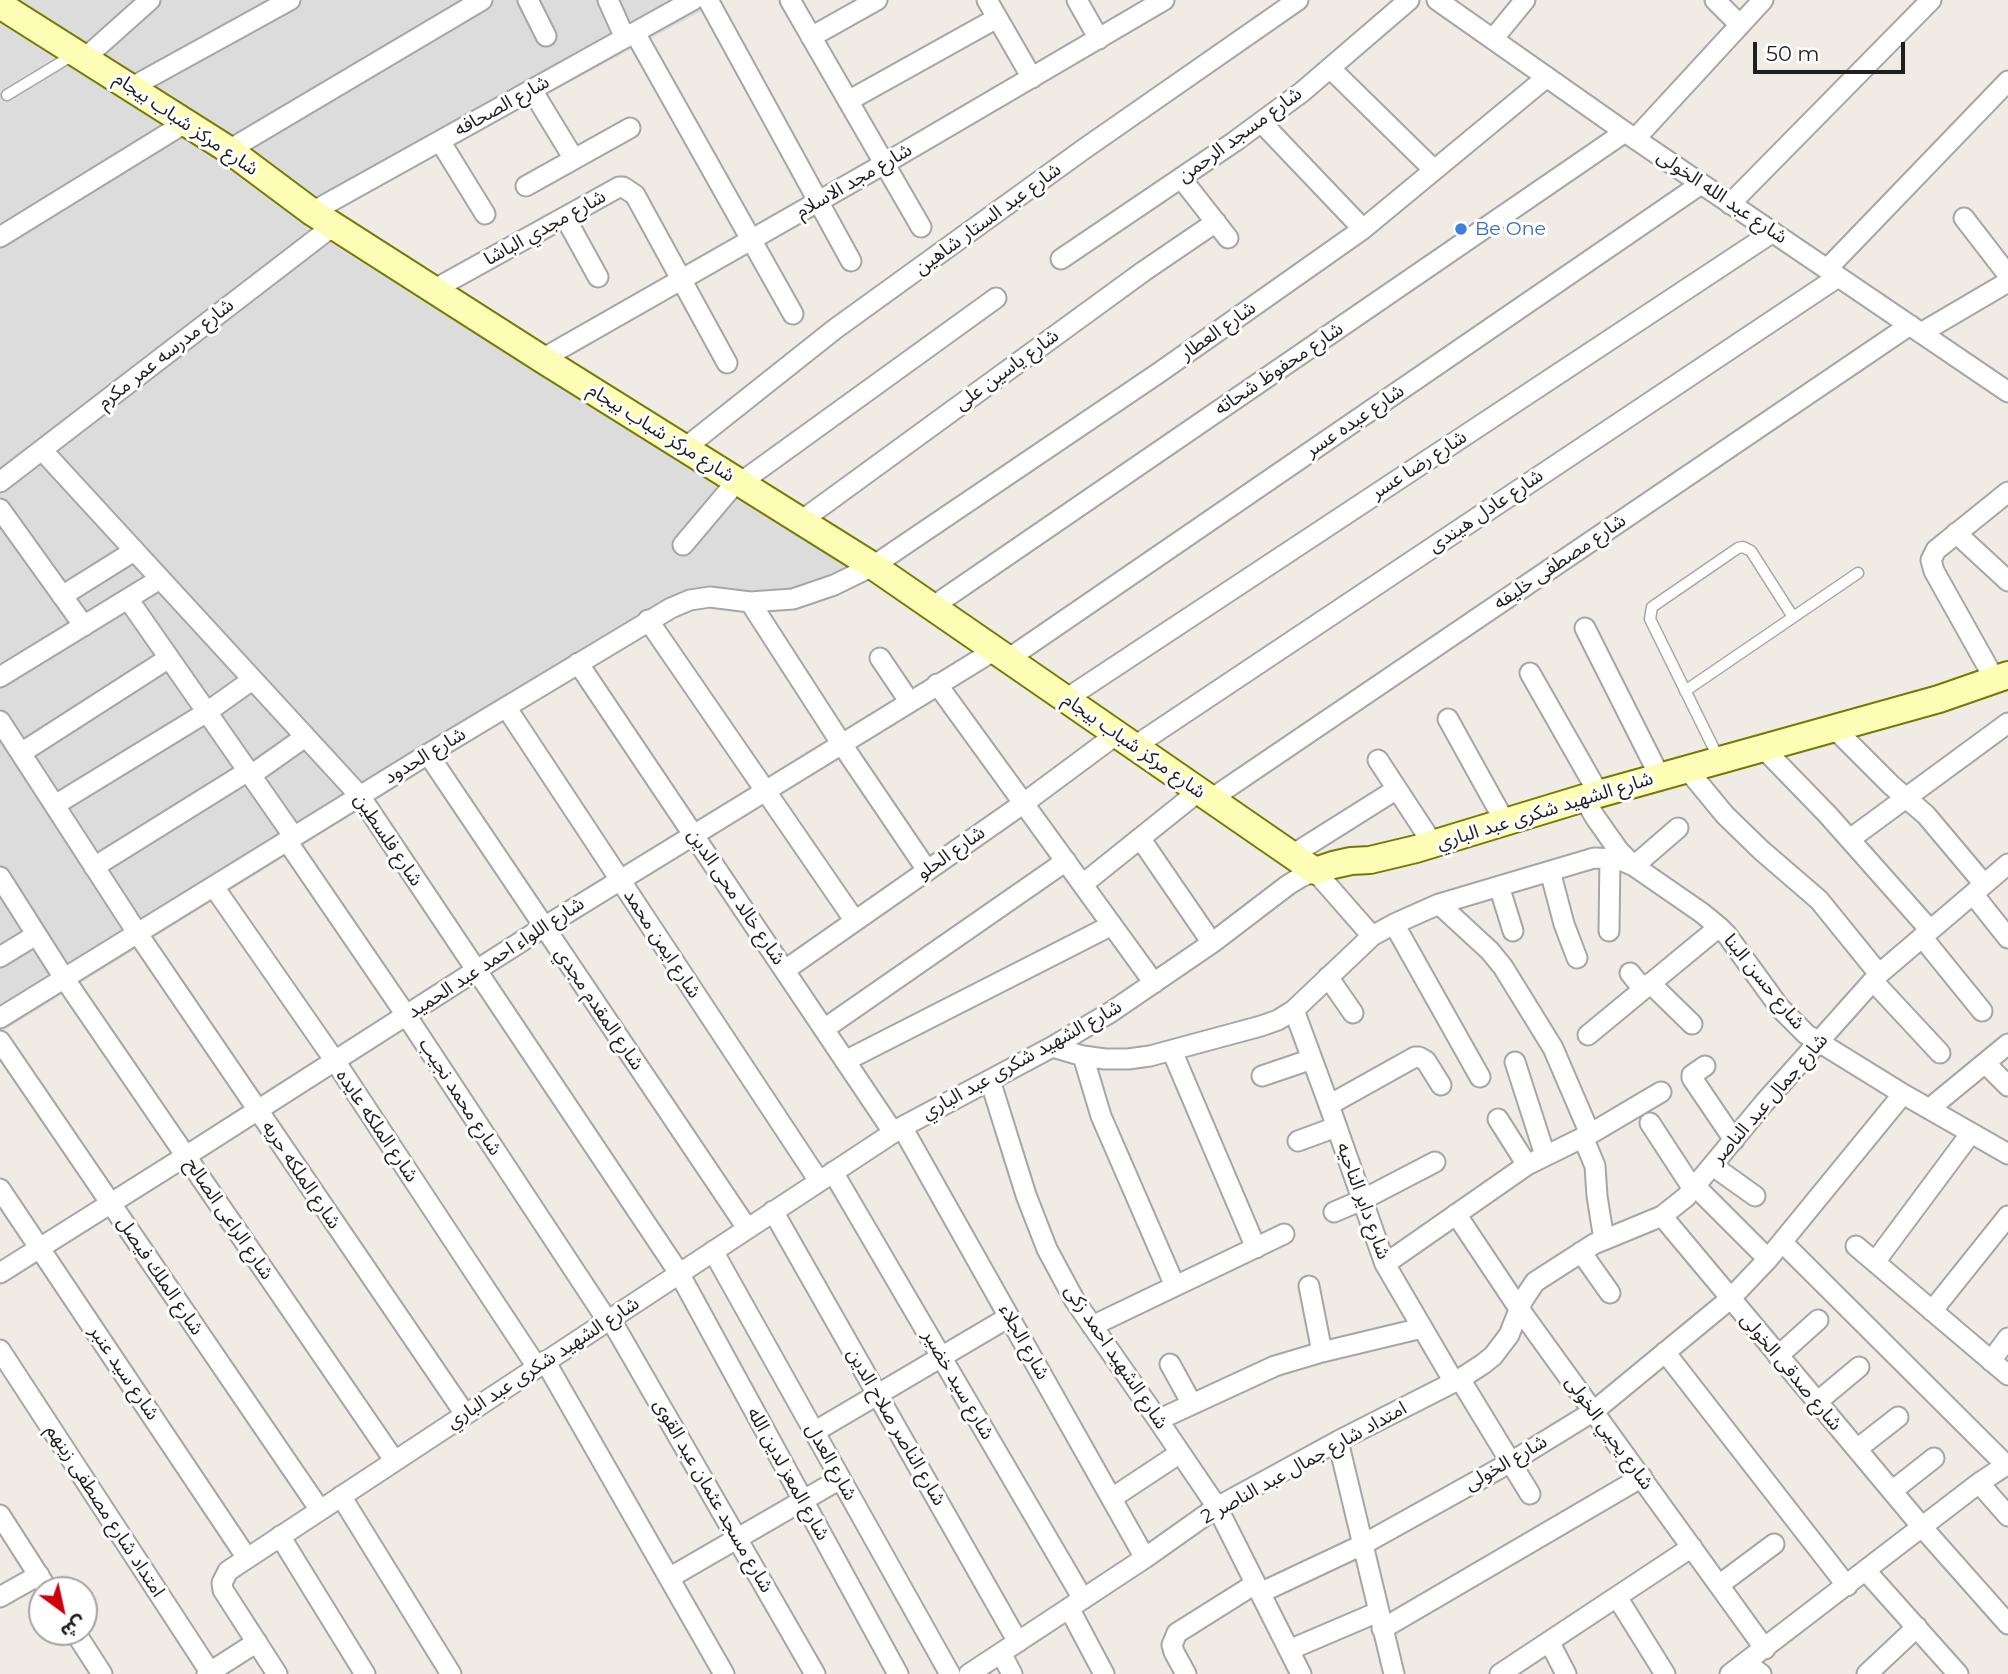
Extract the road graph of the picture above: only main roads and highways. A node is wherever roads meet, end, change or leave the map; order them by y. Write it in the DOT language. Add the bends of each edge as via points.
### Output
graph roads {
  1 [pos="5,13"];
  2 [pos="2002,677"];
  3 [pos="1315,871"];
  1 -- 3 [label="main road, شارع مركز شباب بيجام" via="132,87 229,150 322,219 873,566"];
  2 -- 3 [label="main road, شارع الشهيد شكرى عبد الباري" via="1393,856"];
}
